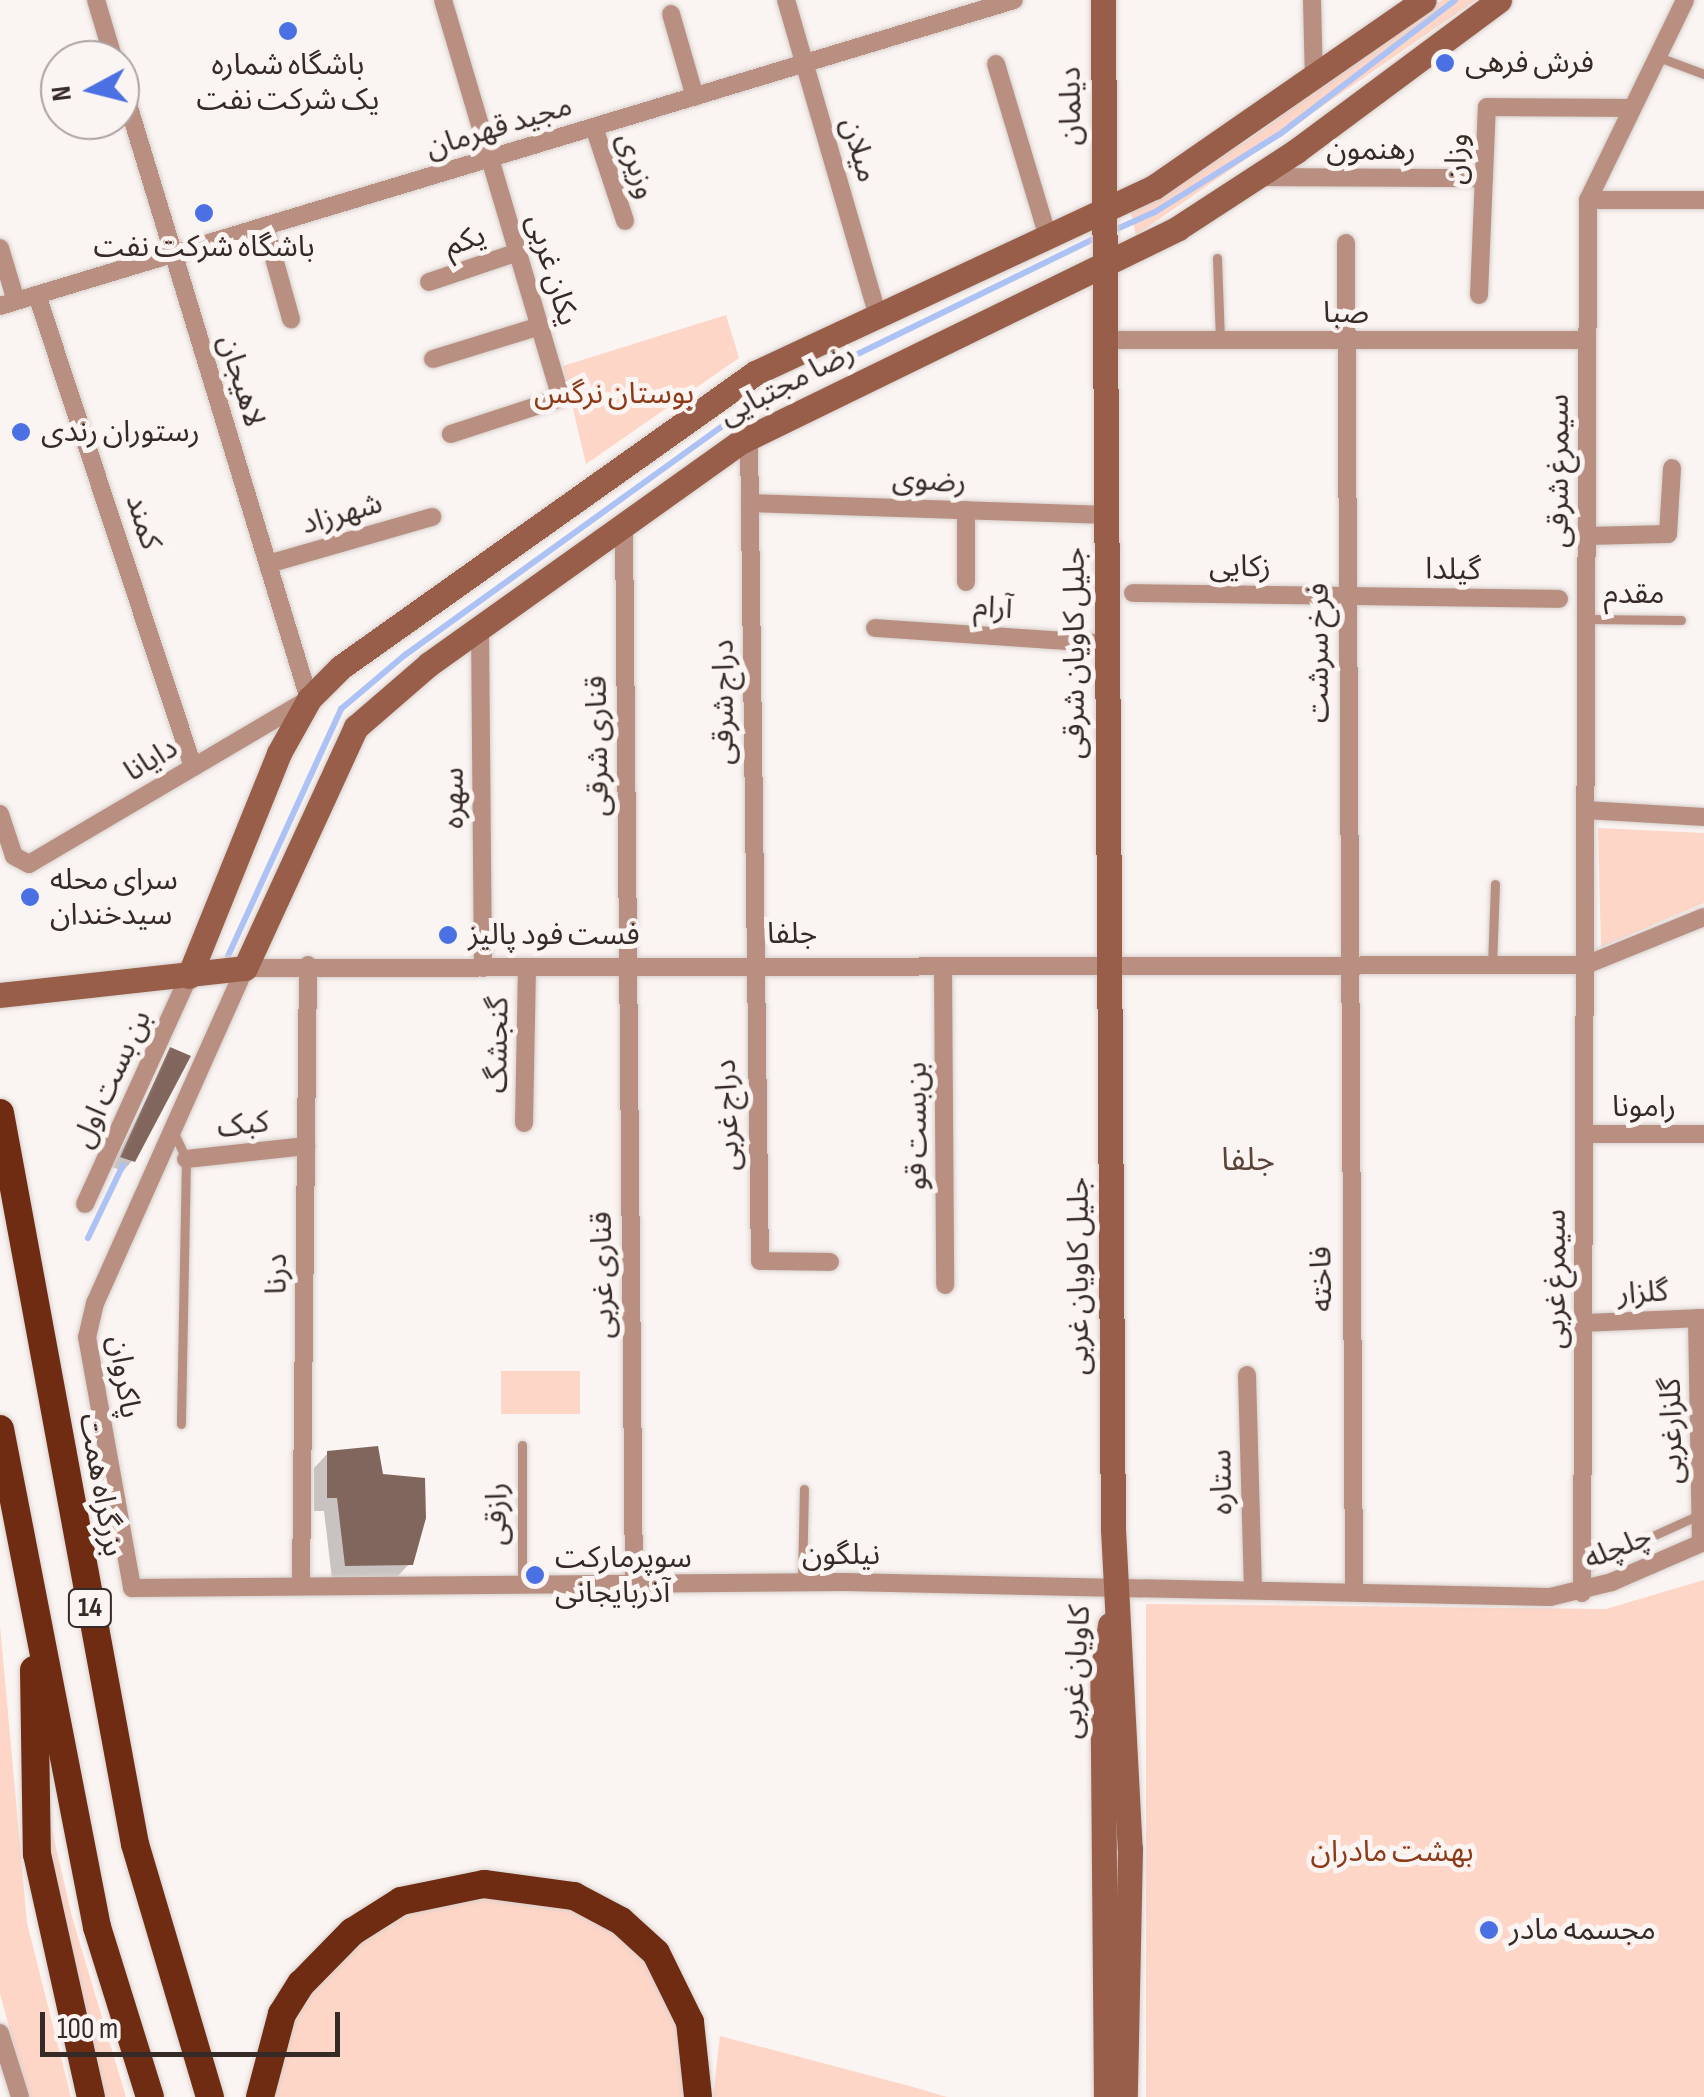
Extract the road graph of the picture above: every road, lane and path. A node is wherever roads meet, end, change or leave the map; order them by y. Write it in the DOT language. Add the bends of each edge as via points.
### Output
graph roads {
  1 [pos="96,0"];
  2 [pos="443,0"];
  3 [pos="786,0"];
  4 [pos="1014,0"];
  5 [pos="1103,0"];
  6 [pos="1312,0"];
  7 [pos="1424,0"];
  8 [pos="1499,0"];
  9 [pos="1685,0"];
  10 [pos="978,5"];
  11 [pos="672,14"];
  12 [pos="108,40"];
  13 [pos="1656,56"];
  14 [pos="805,64"];
  15 [pos="996,64"];
  16 [pos="1704,74"];
  17 [pos="1314,80"];
  18 [pos="694,96"];
  19 [pos="1629,108"];
  20 [pos="594,127"];
  21 [pos="139,140"];
  22 [pos="490,158"];
  23 [pos="1258,177"];
  24 [pos="1484,178"];
  25 [pos="1588,200"];
  26 [pos="1704,200"];
  27 [pos="1104,211"];
  28 [pos="625,222"];
  29 [pos="265,226"];
  30 [pos="1048,236"];
  31 [pos="1346,243"];
  32 [pos="0,248"];
  33 [pos="518,252"];
  34 [pos="174,254"];
  35 [pos="1217,258"];
  36 [pos="1106,266"];
  37 [pos="428,282"];
  38 [pos="37,295"];
  39 [pos="1480,295"];
  40 [pos="8,304"];
  41 [pos="878,316"];
  42 [pos="291,320"];
  43 [pos="540,326"];
  44 [pos="1106,340"];
  45 [pos="1220,340"];
  46 [pos="1346,340"];
  47 [pos="1587,340"];
  48 [pos="433,359"];
  49 [pos="450,434"];
  50 [pos="749,437"];
  51 [pos="1672,468"];
  52 [pos="750,503"];
  53 [pos="966,510"];
  54 [pos="1107,515"];
  55 [pos="432,517"];
  56 [pos="624,525"];
  57 [pos="1587,536"];
  58 [pos="268,564"];
  59 [pos="966,582"];
  60 [pos="1133,593"];
  61 [pos="1346,596"];
  62 [pos="1559,599"];
  63 [pos="1587,619"];
  64 [pos="1681,620"];
  65 [pos="480,628"];
  66 [pos="876,628"];
  67 [pos="1108,644"];
  68 [pos="309,699"];
  69 [pos="192,767"];
  70 [pos="1586,810"];
  71 [pos="0,814"];
  72 [pos="1704,817"];
  73 [pos="1495,884"];
  74 [pos="1704,917"];
  75 [pos="308,965"];
  76 [pos="944,966"];
  77 [pos="1110,966"];
  78 [pos="1346,966"];
  79 [pos="1492,966"];
  80 [pos="1586,966"];
  81 [pos="527,967"];
  82 [pos="628,967"];
  83 [pos="751,967"];
  84 [pos="245,968"];
  85 [pos="482,968"];
  86 [pos="189,976"];
  87 [pos="0,996"];
  88 [pos="0,1112"];
  89 [pos="524,1123"];
  90 [pos="173,1130"];
  91 [pos="1585,1134"];
  92 [pos="1704,1134"];
  93 [pos="306,1146"];
  94 [pos="186,1159"];
  95 [pos="84,1204"];
  96 [pos="830,1262"];
  97 [pos="945,1285"];
  98 [pos="1700,1318"];
  99 [pos="1584,1324"];
  100 [pos="1247,1374"];
  101 [pos="181,1424"];
  102 [pos="0,1429"];
  103 [pos="522,1444"];
  104 [pos="804,1489"];
  105 [pos="1701,1514"];
  106 [pos="1703,1542"];
  107 [pos="1582,1568"];
  108 [pos="802,1582"];
  109 [pos="634,1583"];
  110 [pos="301,1584"];
  111 [pos="522,1584"];
  112 [pos="1116,1585"];
  113 [pos="132,1588"];
  114 [pos="1252,1589"];
  115 [pos="1354,1592"];
  116 [pos="1582,1592"];
  117 [pos="1550,1596"];
  118 [pos="35,1604"];
  119 [pos="0,2033"];
  120 [pos="20,2097"];
  121 [pos="91,2097"];
  122 [pos="150,2097"];
  123 [pos="210,2097"];
  124 [pos="260,2097"];
  125 [pos="698,2097"];
  126 [pos="1106,2097"];
  127 [pos="1126,2097"];
  1 -- 12 [label="street"];
  2 -- 22 [label="street, یکان غربی"];
  3 -- 14 [label="street, میلان"];
  4 -- 10 [label="street, مجید قهرمان"];
  5 -- 27 [label="main road, دیلمان"];
  6 -- 17 [label="street"];
  7 -- 17 [label="main road, رضا مجتبایی"];
  8 -- 23 [label="main road, رضا مجتبایی"];
  9 -- 13 [label="street, سیمرغ شرقی"];
  10 -- 14 [label="street, مجید قهرمان"];
  11 -- 18 [label="street"];
  13 -- 16 [label="lane"];
  13 -- 19 [label="street, سیمرغ شرقی"];
  14 -- 18 [label="street, مجید قهرمان"];
  14 -- 41 [label="street, میلان"];
  15 -- 30 [label="street"];
  17 -- 27 [label="main road, رضا مجتبایی" via="1186,169"];
  18 -- 20 [label="street, مجید قهرمان"];
  19 -- 24 [label="street, وزان" via="1487,107"];
  19 -- 25 [label="street, سیمرغ شرقی"];
  20 -- 22 [label="street, مجید قهرمان"];
  20 -- 28 [label="street, وزیری"];
  21 -- 34 [label="street, لاهیجان"];
  22 -- 29 [label="street, مجید قهرمان"];
  22 -- 33 [label="street, یکان غربی"];
  23 -- 24 [label="street, رهنمون"];
  23 -- 36 [label="main road, رضا مجتبایی"];
  24 -- 39 [label="street, وزان"];
  25 -- 26 [label="street"];
  25 -- 47 [label="street, سیمرغ شرقی"];
  27 -- 30 [label="main road, رضا مجتبایی"];
  27 -- 36 [label="main road, دیلمان"];
  29 -- 34 [label="street, مجید قهرمان"];
  29 -- 42 [label="street"];
  30 -- 41 [label="main road, رضا مجتبایی"];
  31 -- 46 [label="street, فرخ سرشت"];
  32 -- 40 [label="street"];
  33 -- 37 [label="street, یکم"];
  33 -- 43 [label="street, یکان غربی"];
  34 -- 38 [label="street, مجید قهرمان"];
  34 -- 58 [label="street, لاهیجان"];
  35 -- 45 [label="lane"];
  36 -- 44 [label="main road, جلیل کاویان شرقی"];
  36 -- 50 [label="main road, رضا مجتبایی"];
  38 -- 40 [label="street, مجید قهرمان"];
  38 -- 69 [label="street, کمند"];
  41 -- 68 [label="main road, رضا مجتبایی" via="766,367 711,401 389,629"];
  43 -- 48 [label="street"];
  43 -- 49 [label="street, یکان غربی" via="562,398"];
  44 -- 45 [label="street, صبا"];
  44 -- 54 [label="main road, جلیل کاویان شرقی"];
  45 -- 46 [label="street, صبا"];
  46 -- 47 [label="street, صبا"];
  46 -- 61 [label="street, فرخ سرشت"];
  47 -- 57 [label="street, سیمرغ شرقی"];
  50 -- 52 [label="street, دراج شرقی"];
  50 -- 56 [label="main road, رضا مجتبایی"];
  51 -- 57 [label="street" via="1668,534"];
  52 -- 53 [label="street, رضوی"];
  52 -- 83 [label="street, دراج شرقی"];
  53 -- 54 [label="street, رضوی"];
  53 -- 59 [label="street"];
  54 -- 67 [label="main road, جلیل کاویان شرقی"];
  55 -- 58 [label="street, شهرزاد"];
  56 -- 65 [label="main road, رضا مجتبایی"];
  56 -- 82 [label="street, قناری شرقی"];
  57 -- 63 [label="street, سیمرغ شرقی"];
  58 -- 68 [label="street, لاهیجان"];
  60 -- 61 [label="street, زکایی"];
  61 -- 62 [label="street, گیلدا"];
  61 -- 78 [label="street, فرخ سرشت"];
  63 -- 64 [label="lane, مقدم"];
  63 -- 70 [label="street, سیمرغ شرقی"];
  65 -- 84 [label="main road, رضا مجتبایی" via="356,727"];
  65 -- 85 [label="street, سهره"];
  66 -- 67 [label="street, آرام"];
  67 -- 77 [label="main road, جلیل کاویان شرقی"];
  68 -- 69 [label="street, دایانا"];
  68 -- 86 [label="main road, رضا مجتبایی" via="279,752"];
  69 -- 71 [label="street, دایانا" via="38,860 21,862"];
  70 -- 72 [label="street"];
  70 -- 80 [label="street, سیمرغ شرقی"];
  73 -- 79 [label="lane"];
  74 -- 80 [label="street"];
  75 -- 84 [label="street, جلفا"];
  75 -- 85 [label="street, جلفا"];
  75 -- 93 [label="street, درنا"];
  76 -- 77 [label="street, جلفا"];
  76 -- 83 [label="street, جلفا"];
  76 -- 97 [label="street, بن‌بست قو"];
  77 -- 78 [label="street, جلفا"];
  77 -- 112 [label="main road, جلیل کاویان غربی"];
  78 -- 79 [label="street, جلفا"];
  78 -- 115 [label="street, فاخته"];
  79 -- 80 [label="street, جلفا"];
  80 -- 91 [label="street, سیمرغ غربی"];
  81 -- 82 [label="street, جلفا"];
  81 -- 85 [label="street, جلفا"];
  81 -- 89 [label="street, گنجشگ"];
  82 -- 83 [label="street, جلفا"];
  82 -- 109 [label="street, قناری غربی"];
  83 -- 96 [label="street, دراج غربی" via="760,1261"];
  84 -- 86 [label="main road, جلفا"];
  84 -- 90 [label="street, پاکروان"];
  86 -- 87 [label="main road, جلفا"];
  86 -- 95 [label="street, بن بست اول"];
  88 -- 123 [label="highway, بزرگراه همت / 14" via="135,1844"];
  90 -- 94 [label="lane, پاکروان"];
  90 -- 113 [label="street, پاکروان" via="87,1327"];
  91 -- 92 [label="street, رامونا"];
  91 -- 99 [label="street, سیمرغ غربی"];
  93 -- 94 [label="street, کبک"];
  93 -- 110 [label="street, درنا"];
  94 -- 101 [label="lane, پاکروان"];
  98 -- 99 [label="street, گلزار"];
  98 -- 105 [label="street, گلزارغربی"];
  99 -- 107 [label="street, سیمرغ غربی"];
  100 -- 114 [label="street, ستاره"];
  102 -- 118 [label="highway, 14"];
  103 -- 111 [label="lane, رازقی"];
  104 -- 108 [label="lane"];
  105 -- 106 [label="street, گلزارغربی"];
  105 -- 107 [label="lane"];
  106 -- 116 [label="street, چلچله"];
  107 -- 116 [label="street, سیمرغ غربی"];
  108 -- 109 [label="street, نیلگون"];
  108 -- 112 [label="street, نیلگون"];
  109 -- 111 [label="street, نیلگون"];
  110 -- 111 [label="street, نیلگون"];
  110 -- 113 [label="street, نیلگون"];
  112 -- 114 [label="street, نیلگون"];
  112 -- 126 [label="main road, کاویان غربی" via="1102,1674"];
  112 -- 127 [label="main road, کاویان غربی" via="1130,1849"];
  114 -- 115 [label="street, نیلگون"];
  115 -- 117 [label="street, نیلگون"];
  116 -- 117 [label="street, چلچله"];
  118 -- 121 [label="highway" via="37,1854"];
  118 -- 122 [label="highway, 14" via="97,1927"];
  119 -- 120 [label="street"];
  124 -- 125 [label="highway" via="282,2014 300,1984 352,1932 401,1901 484,1884 574,1896 621,1921 656,1953 690,2022"];
}
